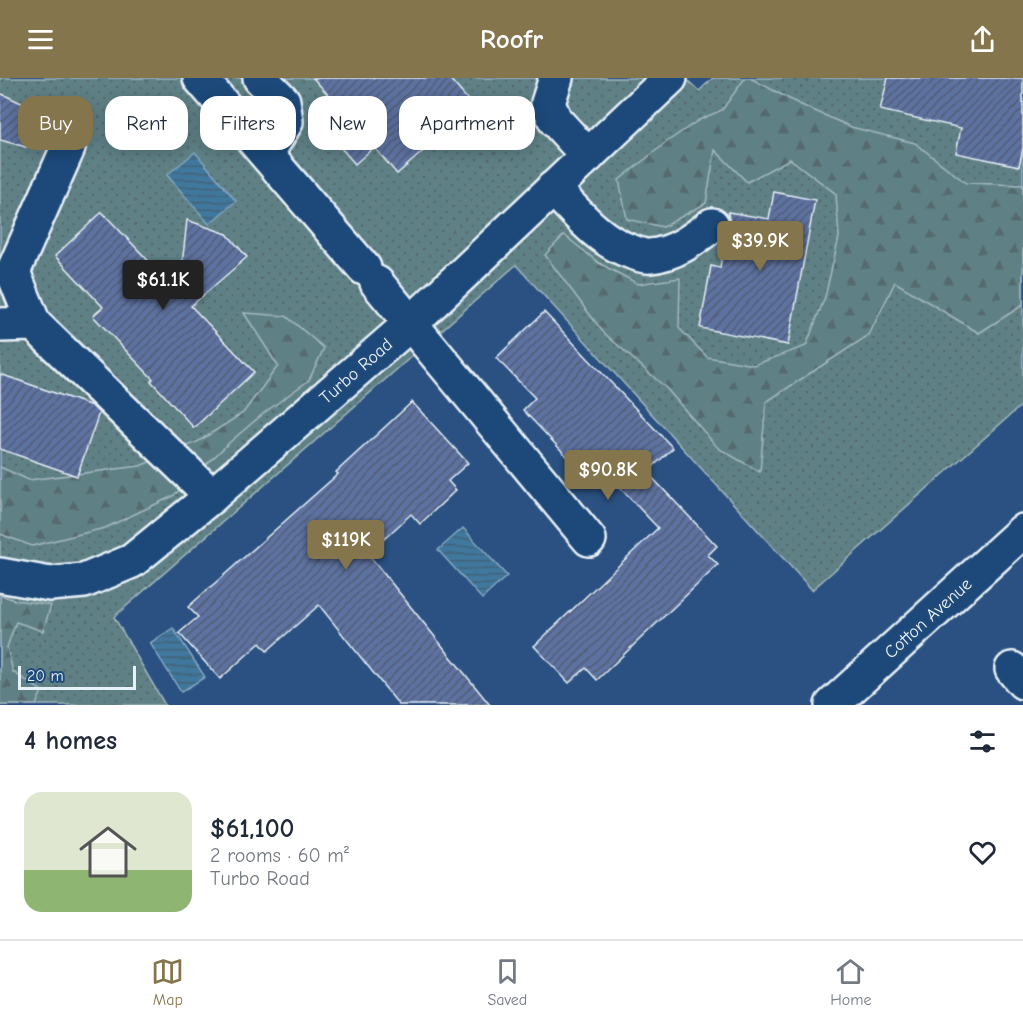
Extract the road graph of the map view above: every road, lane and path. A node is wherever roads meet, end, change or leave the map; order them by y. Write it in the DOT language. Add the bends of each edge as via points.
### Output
graph roads {
  1 [pos="200,78"];
  2 [pos="260,78"];
  3 [pos="556,78"];
  4 [pos="670,78"];
  5 [pos="67,150"];
  6 [pos="267,153"];
  7 [pos="588,156"];
  8 [pos="553,188"];
  9 [pos="712,225"];
  10 [pos="34,324"];
  11 [pos="411,324"];
  12 [pos="0,325"];
  13 [pos="212,496"];
  14 [pos="1023,531"];
  15 [pos="589,539"];
  16 [pos="2,580"];
  17 [pos="832,705"];
  1 -- 6 [label="street"];
  2 -- 6 [label="street" via="283,101 286,122"];
  3 -- 7 [label="street" via="548,103 555,120"];
  4 -- 7 [label="street, Turbo Road"];
  5 -- 10 [label="street" via="14,272"];
  6 -- 11 [label="street"];
  7 -- 8 [label="street, Turbo Road"];
  8 -- 9 [label="street" via="598,234 647,257 668,253"];
  8 -- 11 [label="street, Turbo Road"];
  10 -- 12 [label="street"];
  10 -- 13 [label="street"];
  11 -- 13 [label="street, Turbo Road"];
  11 -- 15 [label="street"];
  13 -- 16 [label="street, Turbo Road" via="132,561 84,581 50,584"];
  14 -- 17 [label="street, Cotton Avenue"];
}
